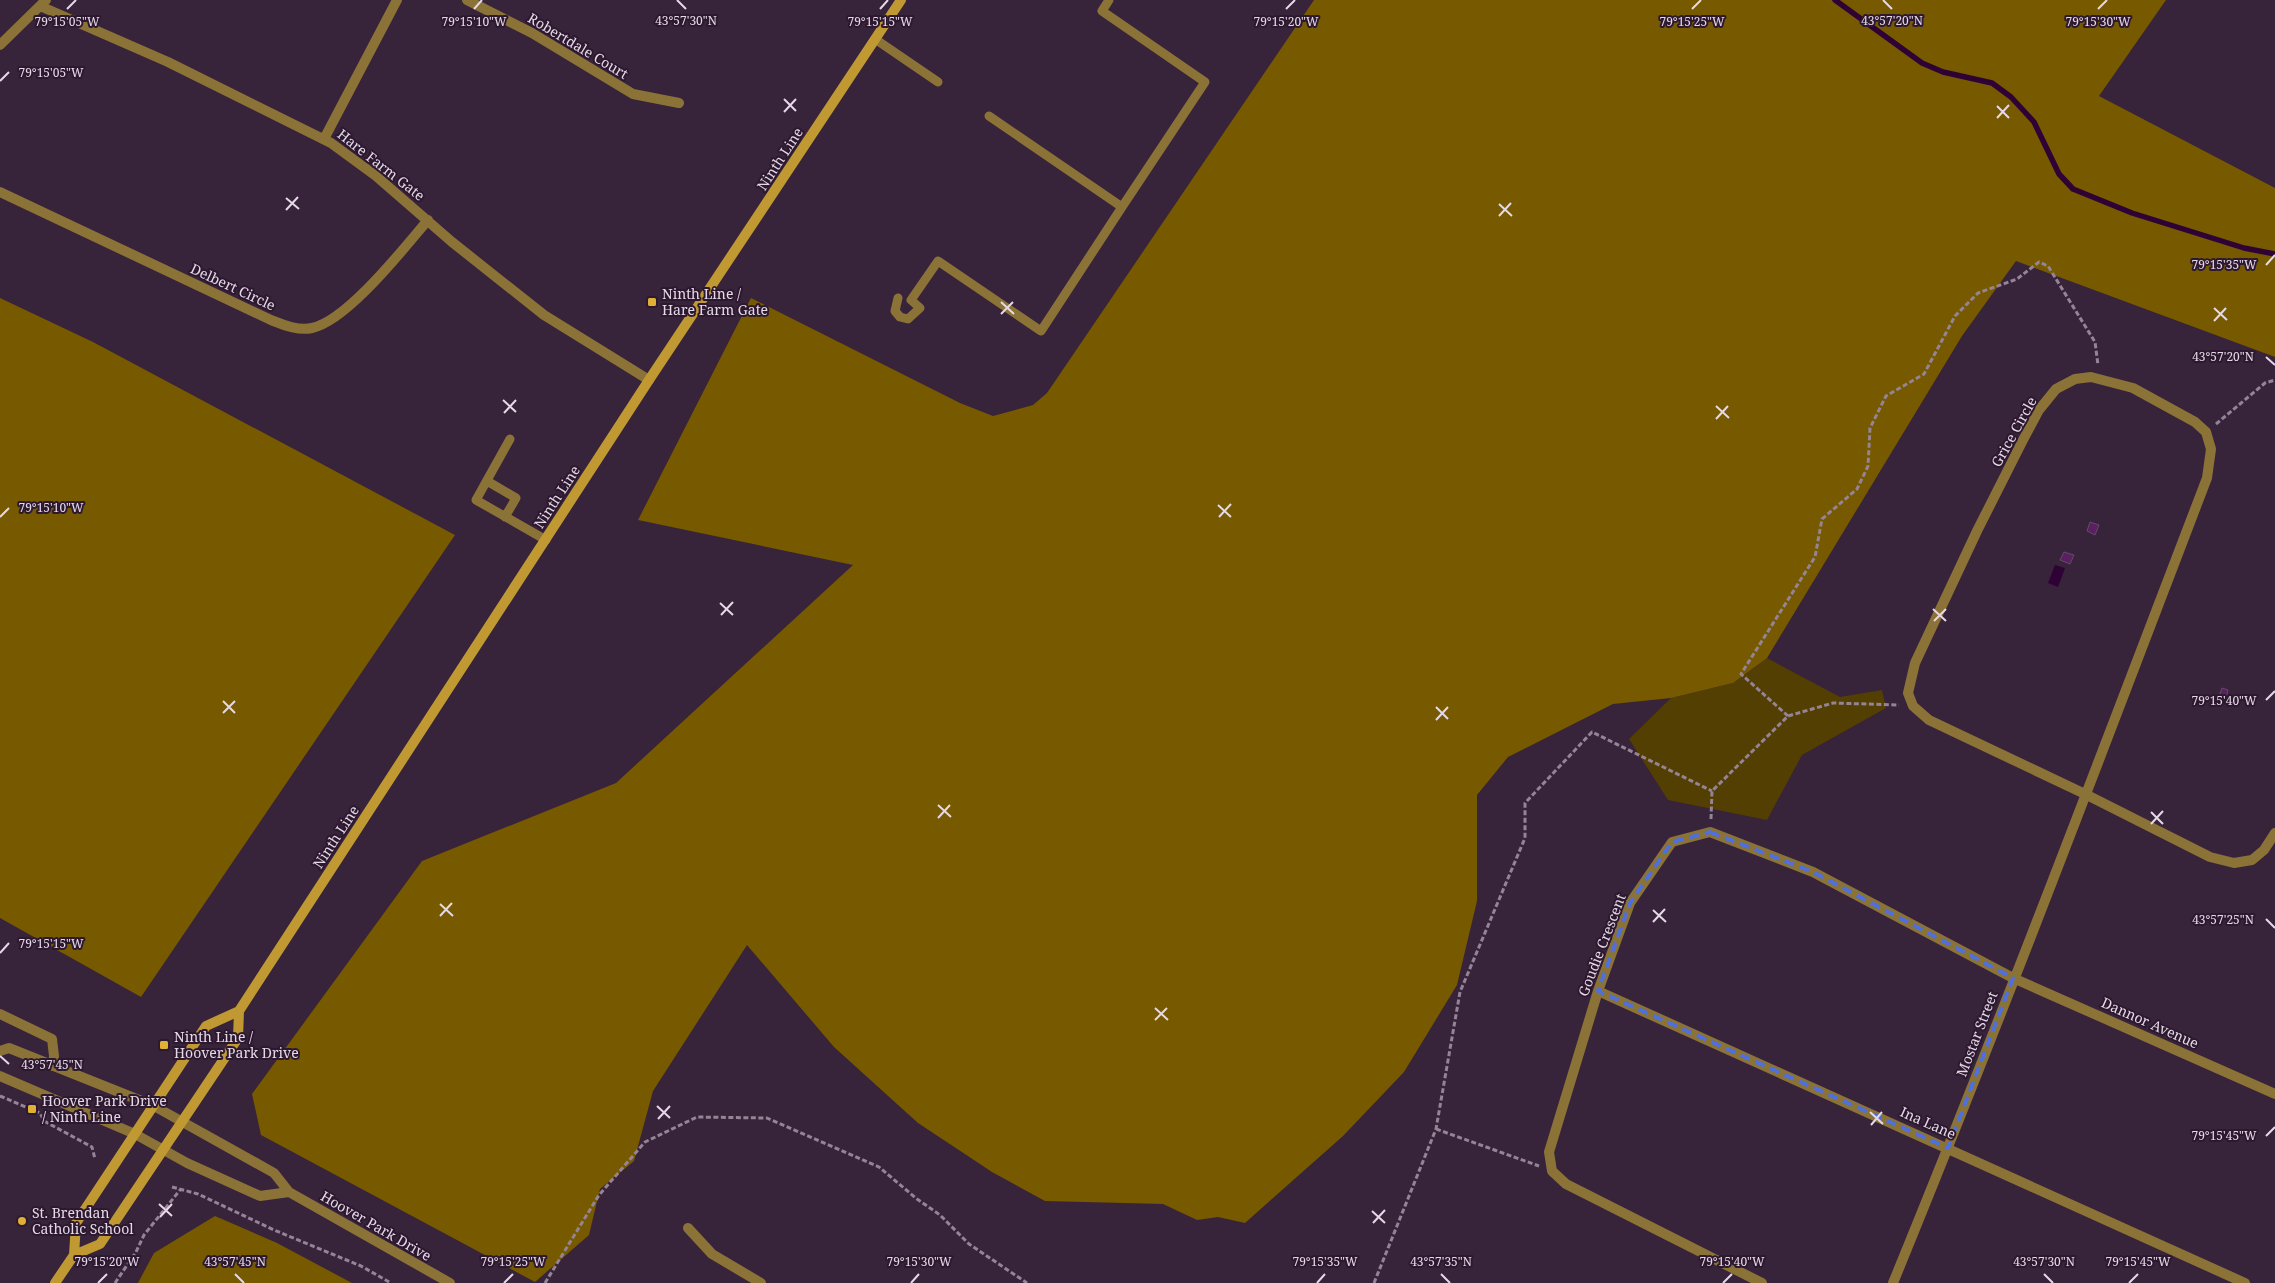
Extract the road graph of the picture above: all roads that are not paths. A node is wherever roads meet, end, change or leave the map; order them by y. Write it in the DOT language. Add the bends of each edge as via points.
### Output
graph roads {
  1 [pos="397,0"];
  2 [pos="467,0"];
  3 [pos="901,0"];
  4 [pos="1109,0"];
  5 [pos="43,3"];
  6 [pos="875,39"];
  7 [pos="0,45"];
  8 [pos="938,82"];
  9 [pos="679,103"];
  10 [pos="989,116"];
  11 [pos="324,139"];
  12 [pos="0,192"];
  13 [pos="1122,207"];
  14 [pos="428,220"];
  15 [pos="905,298"];
  16 [pos="649,380"];
  17 [pos="510,439"];
  18 [pos="487,481"];
  19 [pos="505,517"];
  20 [pos="546,540"];
  21 [pos="2085,794"];
  22 [pos="2275,833"];
  23 [pos="2013,978"];
  24 [pos="1598,991"];
  25 [pos="239,1011"];
  26 [pos="0,1014"];
  27 [pos="0,1051"];
  28 [pos="53,1066"];
  29 [pos="0,1076"];
  30 [pos="2275,1094"];
  31 [pos="154,1106"];
  32 [pos="182,1122"];
  33 [pos="135,1134"];
  34 [pos="1948,1148"];
  35 [pos="163,1150"];
  36 [pos="289,1192"];
  37 [pos="688,1228"];
  38 [pos="74,1255"];
  39 [pos="55,1283"];
  40 [pos="450,1283"];
  41 [pos="761,1283"];
  42 [pos="1762,1283"];
  43 [pos="1893,1283"];
  44 [pos="2245,1283"];
  1 -- 11 [label="street"];
  2 -- 9 [label="street, Robertdale Court" via="633,94"];
  3 -- 6 [label="main road, Ninth Line"];
  4 -- 13 [label="lane" via="1102,11 1206,82"];
  5 -- 7 [label="street"];
  5 -- 11 [label="street, Hare Farm Gate"];
  6 -- 8 [label="lane"];
  6 -- 16 [label="main road, Ninth Line"];
  10 -- 13 [label="lane"];
  11 -- 14 [label="street, Hare Farm Gate" via="362,164"];
  12 -- 14 [label="street, Delbert Circle" via="272,320 299,329 320,326 347,307"];
  13 -- 15 [label="lane" via="1041,331 938,261"];
  14 -- 16 [label="street, Hare Farm Gate" via="544,315"];
  16 -- 20 [label="main road, Ninth Line"];
  17 -- 18 [label="lane"];
  18 -- 19 [label="lane" via="476,500"];
  18 -- 19 [label="lane" via="516,498"];
  19 -- 20 [label="lane"];
  20 -- 25 [label="main road, Ninth Line"];
  21 -- 21 [label="street, Grice Circle" via="2207,478 2211,449 2206,432 2195,422 2133,388 2090,377 2075,379 2056,390 2039,410 1977,530 1915,663 1908,693 1913,706 1929,720"];
  21 -- 22 [label="street" via="2210,857 2234,863 2252,860 2264,850"];
  21 -- 23 [label="street, Mostar Street"];
  23 -- 24 [label="street, Goudie Crescent" via="1814,872 1710,832 1672,842 1630,903"];
  23 -- 30 [label="street, Dannor Avenue"];
  23 -- 34 [label="street, Mostar Street"];
  24 -- 34 [label="street, Ina Lane"];
  24 -- 42 [label="street, Goudie Crescent" via="1549,1152 1552,1171 1566,1184"];
  25 -- 31 [label="main road" via="206,1026"];
  25 -- 32 [label="main road" via="238,1038"];
  26 -- 28 [label="street" via="52,1039"];
  27 -- 28 [label="street, Hoover Park Drive" via="9,1048"];
  28 -- 31 [label="street, Hoover Park Drive"];
  29 -- 33 [label="street"];
  31 -- 32 [label="street, Hoover Park Drive"];
  31 -- 33 [label="main road"];
  32 -- 35 [label="main road"];
  32 -- 36 [label="street, Hoover Park Drive" via="274,1173"];
  33 -- 35 [label="street"];
  33 -- 38 [label="main road" via="76,1223"];
  34 -- 43 [label="street, Mostar Street"];
  34 -- 44 [label="street, Ina Lane"];
  35 -- 36 [label="street" via="260,1196"];
  35 -- 38 [label="main road" via="100,1244"];
  36 -- 40 [label="street, Hoover Park Drive"];
  37 -- 41 [label="street" via="712,1254"];
  38 -- 39 [label="main road"];
}
